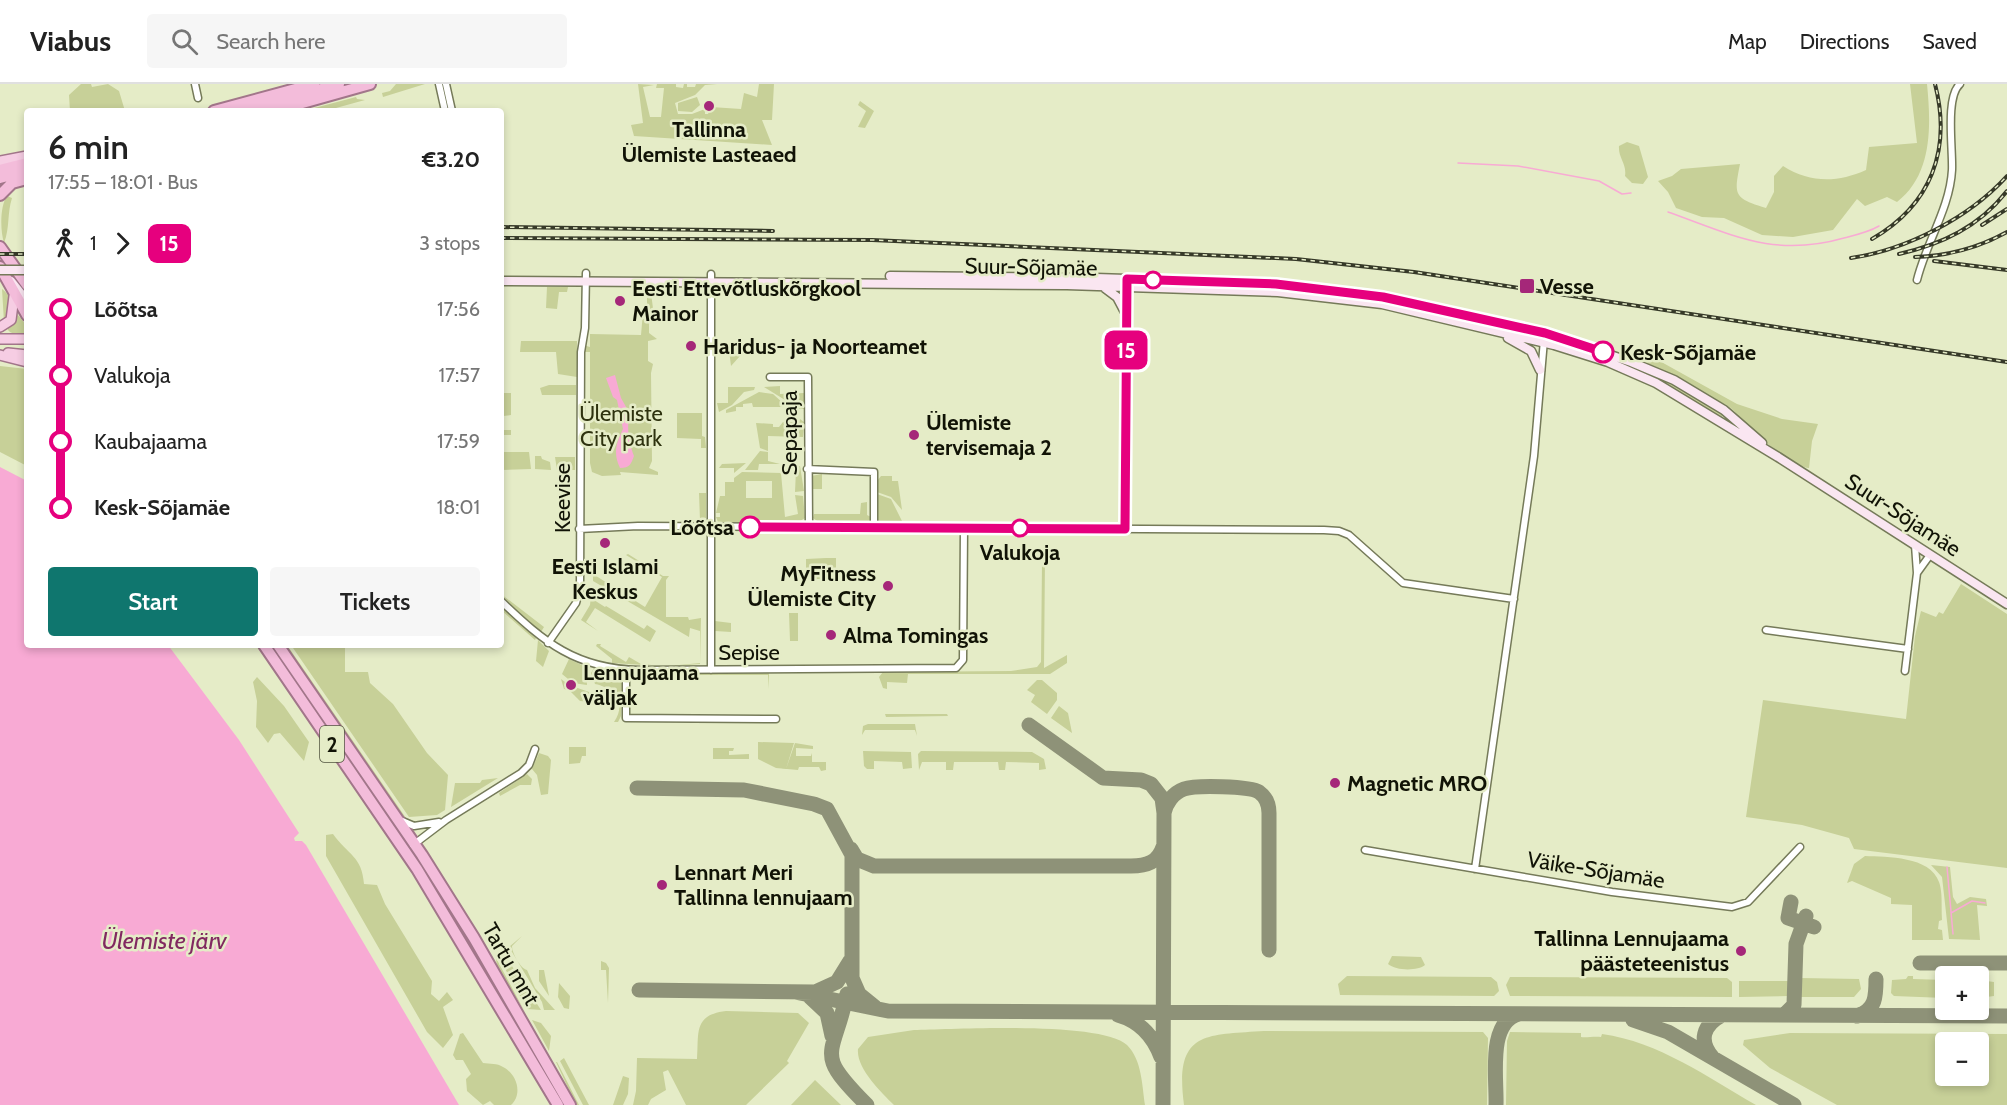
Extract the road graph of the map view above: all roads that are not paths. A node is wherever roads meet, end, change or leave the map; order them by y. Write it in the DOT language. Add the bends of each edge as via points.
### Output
graph roads {
  1 [pos="195,84"];
  2 [pos="314,84"];
  3 [pos="339,84"];
  4 [pos="369,84"];
  5 [pos="439,84"];
  6 [pos="449,84"];
  7 [pos="1960,84"];
  8 [pos="198,98"];
  9 [pos="225,108"];
  10 [pos="255,108"];
  11 [pos="286,108"];
  12 [pos="444,108"];
  13 [pos="452,108"];
  14 [pos="24,158"];
  15 [pos="24,164"];
  16 [pos="24,171"];
  17 [pos="3,172"];
  18 [pos="24,178"];
  19 [pos="0,195"];
  20 [pos="0,247"];
  21 [pos="24,270"];
  22 [pos="2,271"];
  23 [pos="586,277"];
  24 [pos="711,278"];
  25 [pos="890,280"];
  26 [pos="1917,280"];
  27 [pos="24,281"];
  28 [pos="504,281"];
  29 [pos="1127,284"];
  30 [pos="1102,287"];
  31 [pos="14,296"];
  32 [pos="24,297"];
  33 [pos="24,311"];
  34 [pos="1126,314"];
  35 [pos="0,327"];
  36 [pos="1497,332"];
  37 [pos="1544,338"];
  38 [pos="0,339"];
  39 [pos="24,339"];
  40 [pos="0,354"];
  41 [pos="24,355"];
  42 [pos="24,361"];
  43 [pos="1540,370"];
  44 [pos="770,377"];
  45 [pos="1731,416"];
  46 [pos="1725,425"];
  47 [pos="1778,457"];
  48 [pos="807,470"];
  49 [pos="711,527"];
  50 [pos="808,527"];
  51 [pos="874,528"];
  52 [pos="964,528"];
  53 [pos="579,529"];
  54 [pos="1125,529"];
  55 [pos="1915,544"];
  56 [pos="1930,555"];
  57 [pos="1917,573"];
  58 [pos="1515,599"];
  59 [pos="504,604"];
  60 [pos="2007,604"];
  61 [pos="1766,630"];
  62 [pos="548,643"];
  63 [pos="266,648"];
  64 [pos="280,648"];
  65 [pos="1908,649"];
  66 [pos="626,670"];
  67 [pos="711,670"];
  68 [pos="1905,670"];
  69 [pos="776,720"];
  70 [pos="535,749"];
  71 [pos="399,820"];
  72 [pos="446,820"];
  73 [pos="415,844"];
  74 [pos="1800,847"];
  75 [pos="1365,850"];
  76 [pos="410,857"];
  77 [pos="1475,869"];
  78 [pos="558,1105"];
  79 [pos="570,1105"];
  1 -- 8 [label="street"];
  2 -- 9 [label="highway"];
  3 -- 10 [label="highway"];
  4 -- 11 [label="highway"];
  5 -- 12 [label="street"];
  6 -- 13 [label="street"];
  7 -- 26 [label="street" via="1952,97 1949,190"];
  14 -- 17 [label="main road"];
  15 -- 17 [label="highway"];
  16 -- 17 [label="highway"];
  17 -- 18 [label="highway"];
  17 -- 19 [label="highway"];
  20 -- 27 [label="highway"];
  21 -- 22 [label="main road, bridge"];
  22 -- 31 [label="highway"];
  22 -- 32 [label="main road"];
  23 -- 24 [label="main road, Suur-Sõjamäe"];
  23 -- 28 [label="main road, Suur-Sõjamäe"];
  23 -- 53 [label="street, Keevise"];
  24 -- 25 [label="main road, Suur-Sõjamäe"];
  24 -- 49 [label="street"];
  25 -- 29 [label="main road, Suur-Sõjamäe"];
  25 -- 30 [label="main road, Suur-Sõjamäe"];
  29 -- 30 [label="main road, Suur-Sõjamäe"];
  29 -- 34 [label="street"];
  29 -- 36 [label="main road, Suur-Sõjamäe" via="1323,296 1382,304"];
  29 -- 37 [label="main road, Suur-Sõjamäe" via="1323,288 1383,297"];
  30 -- 34 [label="main road" via="1117,297"];
  31 -- 33 [label="highway"];
  31 -- 35 [label="main road" via="11,320"];
  34 -- 54 [label="street"];
  36 -- 37 [label="main road, Suur-Sõjamäe"];
  36 -- 43 [label="main road" via="1531,351"];
  37 -- 43 [label="street"];
  37 -- 45 [label="main road, Suur-Sõjamäe" via="1586,345 1674,380"];
  37 -- 46 [label="main road, Suur-Sõjamäe" via="1656,383"];
  38 -- 39 [label="main road"];
  40 -- 41 [label="main road"];
  40 -- 42 [label="main road"];
  43 -- 58 [label="street" via="1534,456"];
  44 -- 48 [label="street, Sepapaja" via="808,377"];
  45 -- 46 [label="main road"];
  45 -- 47 [label="main road, Suur-Sõjamäe"];
  46 -- 47 [label="main road, Suur-Sõjamäe"];
  47 -- 55 [label="main road, Suur-Sõjamäe"];
  48 -- 50 [label="street, Sepapaja"];
  48 -- 51 [label="street" via="874,471"];
  49 -- 50 [label="street"];
  49 -- 53 [label="street"];
  49 -- 67 [label="street"];
  50 -- 51 [label="street"];
  51 -- 52 [label="street"];
  52 -- 54 [label="street"];
  52 -- 67 [label="street, Sepise" via="962,664 952,669"];
  53 -- 62 [label="street, Keevise" via="579,595"];
  54 -- 58 [label="street" via="1339,531 1349,535 1403,583"];
  55 -- 56 [label="main road, Suur-Sõjamäe"];
  55 -- 57 [label="street"];
  56 -- 57 [label="street"];
  56 -- 60 [label="main road, Suur-Sõjamäe"];
  57 -- 65 [label="street"];
  58 -- 77 [label="street"];
  59 -- 62 [label="street, Sepise"];
  61 -- 65 [label="street"];
  62 -- 66 [label="street, Sepise" via="583,661"];
  63 -- 76 [label="highway, Tartu mnt / 2"];
  64 -- 71 [label="highway, Tartu mnt / 2"];
  65 -- 68 [label="street"];
  66 -- 67 [label="street, Sepise"];
  66 -- 69 [label="street" via="626,718"];
  70 -- 72 [label="street" via="530,765 521,773"];
  71 -- 72 [label="street" via="414,825"];
  71 -- 73 [label="highway, Tartu mnt / 2"];
  72 -- 73 [label="street"];
  73 -- 76 [label="street"];
  73 -- 79 [label="highway, Tartu mnt / 2"];
  74 -- 77 [label="street, Väike-Sõjamäe" via="1748,902 1732,907"];
  75 -- 77 [label="street, Väike-Sõjamäe"];
  76 -- 78 [label="highway, Tartu mnt / 2"];
}
